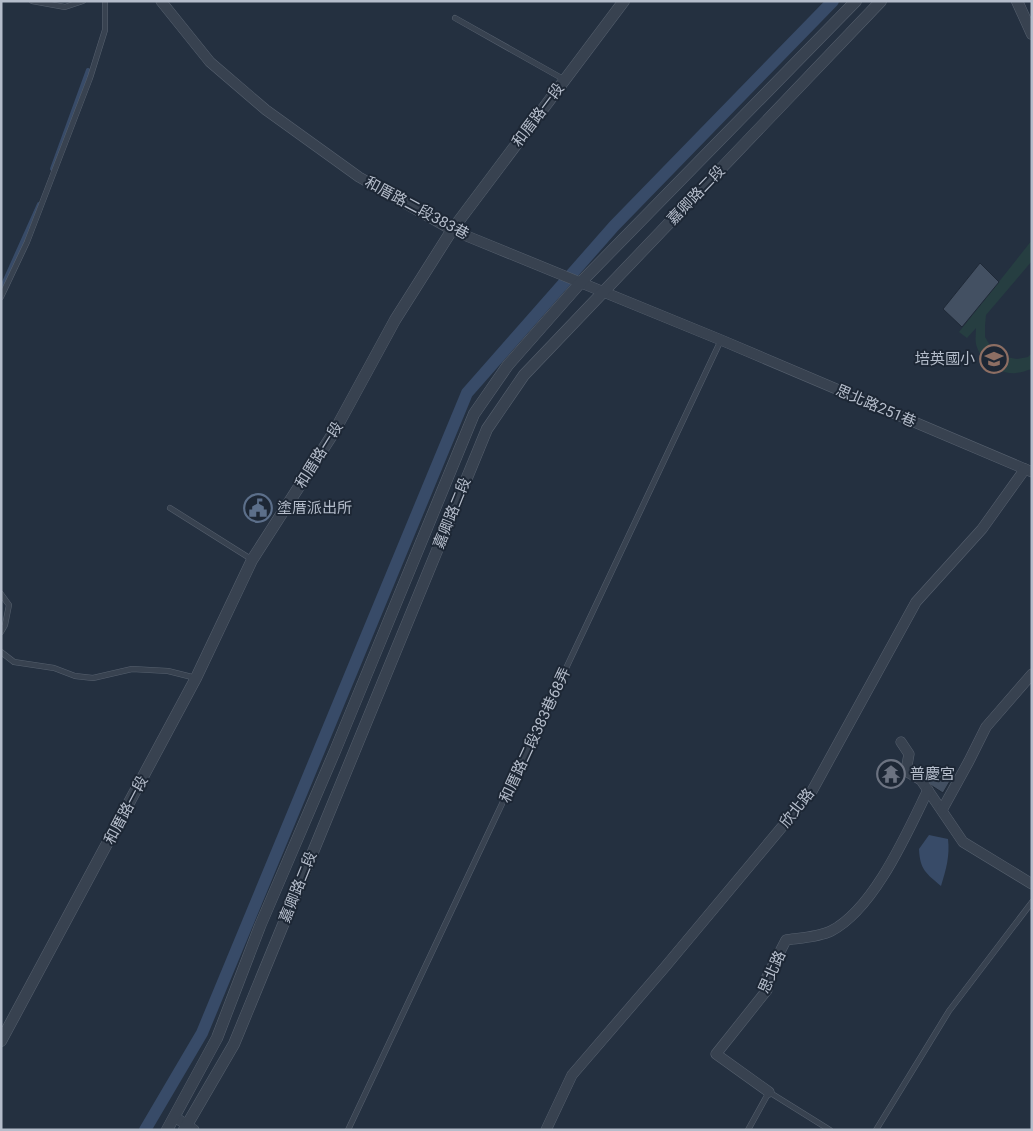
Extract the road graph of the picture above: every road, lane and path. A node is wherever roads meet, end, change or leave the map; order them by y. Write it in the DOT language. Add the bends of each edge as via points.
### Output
graph roads {
  1 [pos="32,1"];
  2 [pos="83,1"];
  3 [pos="106,1"];
  4 [pos="161,1"];
  5 [pos="624,1"];
  6 [pos="856,1"];
  7 [pos="881,1"];
  8 [pos="1017,1"];
  9 [pos="455,18"];
  10 [pos="1032,34"];
  11 [pos="565,80"];
  12 [pos="452,230"];
  13 [pos="577,281"];
  14 [pos="604,291"];
  15 [pos="1,298"];
  16 [pos="721,340"];
  17 [pos="1029,470"];
  18 [pos="170,508"];
  19 [pos="252,560"];
  20 [pos="1,594"];
  21 [pos="1,632"];
  22 [pos="1,652"];
  23 [pos="1032,674"];
  24 [pos="196,678"];
  25 [pos="901,742"];
  26 [pos="928,790"];
  27 [pos="942,810"];
  28 [pos="1032,884"];
  29 [pos="1032,902"];
  30 [pos="1,1041"];
  31 [pos="769,1092"];
  32 [pos="175,1117"];
  33 [pos="188,1128"];
  34 [pos="167,1130"];
  35 [pos="348,1130"];
  36 [pos="546,1130"];
  37 [pos="748,1130"];
  38 [pos="830,1130"];
  39 [pos="876,1130"];
  1 -- 2 [label="lane" via="65,6"];
  3 -- 15 [label="lane" via="105,30 90,78 27,242"];
  4 -- 12 [label="street, 和厝路二段383巷" via="210,62 266,110 360,177"];
  5 -- 11 [label="street, 和厝路一段"];
  6 -- 13 [label="street, 嘉卿路二段"];
  7 -- 14 [label="street, 嘉卿路二段"];
  8 -- 10 [label="street"];
  9 -- 11 [label="lane"];
  11 -- 12 [label="street, 和厝路一段"];
  12 -- 13 [label="street, 和厝路二段383巷"];
  12 -- 19 [label="street, 和厝路一段" via="395,320 334,432"];
  13 -- 14 [label="street, 和厝路二段383巷"];
  13 -- 32 [label="street, 嘉卿路二段" via="508,365 474,414 260,926 217,1038"];
  14 -- 16 [label="street, 和厝路二段383巷"];
  14 -- 33 [label="street, 嘉卿路二段" via="524,375 487,428 234,1044"];
  16 -- 17 [label="street, 思北路251巷"];
  16 -- 35 [label="lane, 和厝路二段383巷68弄"];
  17 -- 36 [label="street, 欣北路" via="982,529 916,602 812,791 572,1075"];
  18 -- 19 [label="lane"];
  19 -- 24 [label="street, 和厝路一段"];
  20 -- 21 [label="lane" via="9,605 9,612"];
  22 -- 24 [label="lane" via="14,662 54,668 75,676 93,678 132,669"];
  23 -- 27 [label="street" via="986,726"];
  24 -- 30 [label="street, 和厝路一段"];
  25 -- 26 [label="street" via="909,754 906,771 921,780"];
  26 -- 27 [label="street"];
  26 -- 31 [label="street, 思北路" via="904,839 866,901 848,921 829,932 786,940 767,977 767,990 716,1054"];
  27 -- 28 [label="street" via="963,842"];
  29 -- 39 [label="lane" via="949,1011"];
  31 -- 37 [label="lane"];
  31 -- 38 [label="lane"];
  32 -- 33 [label="street"];
  32 -- 34 [label="street, 嘉卿路二段"];
}
